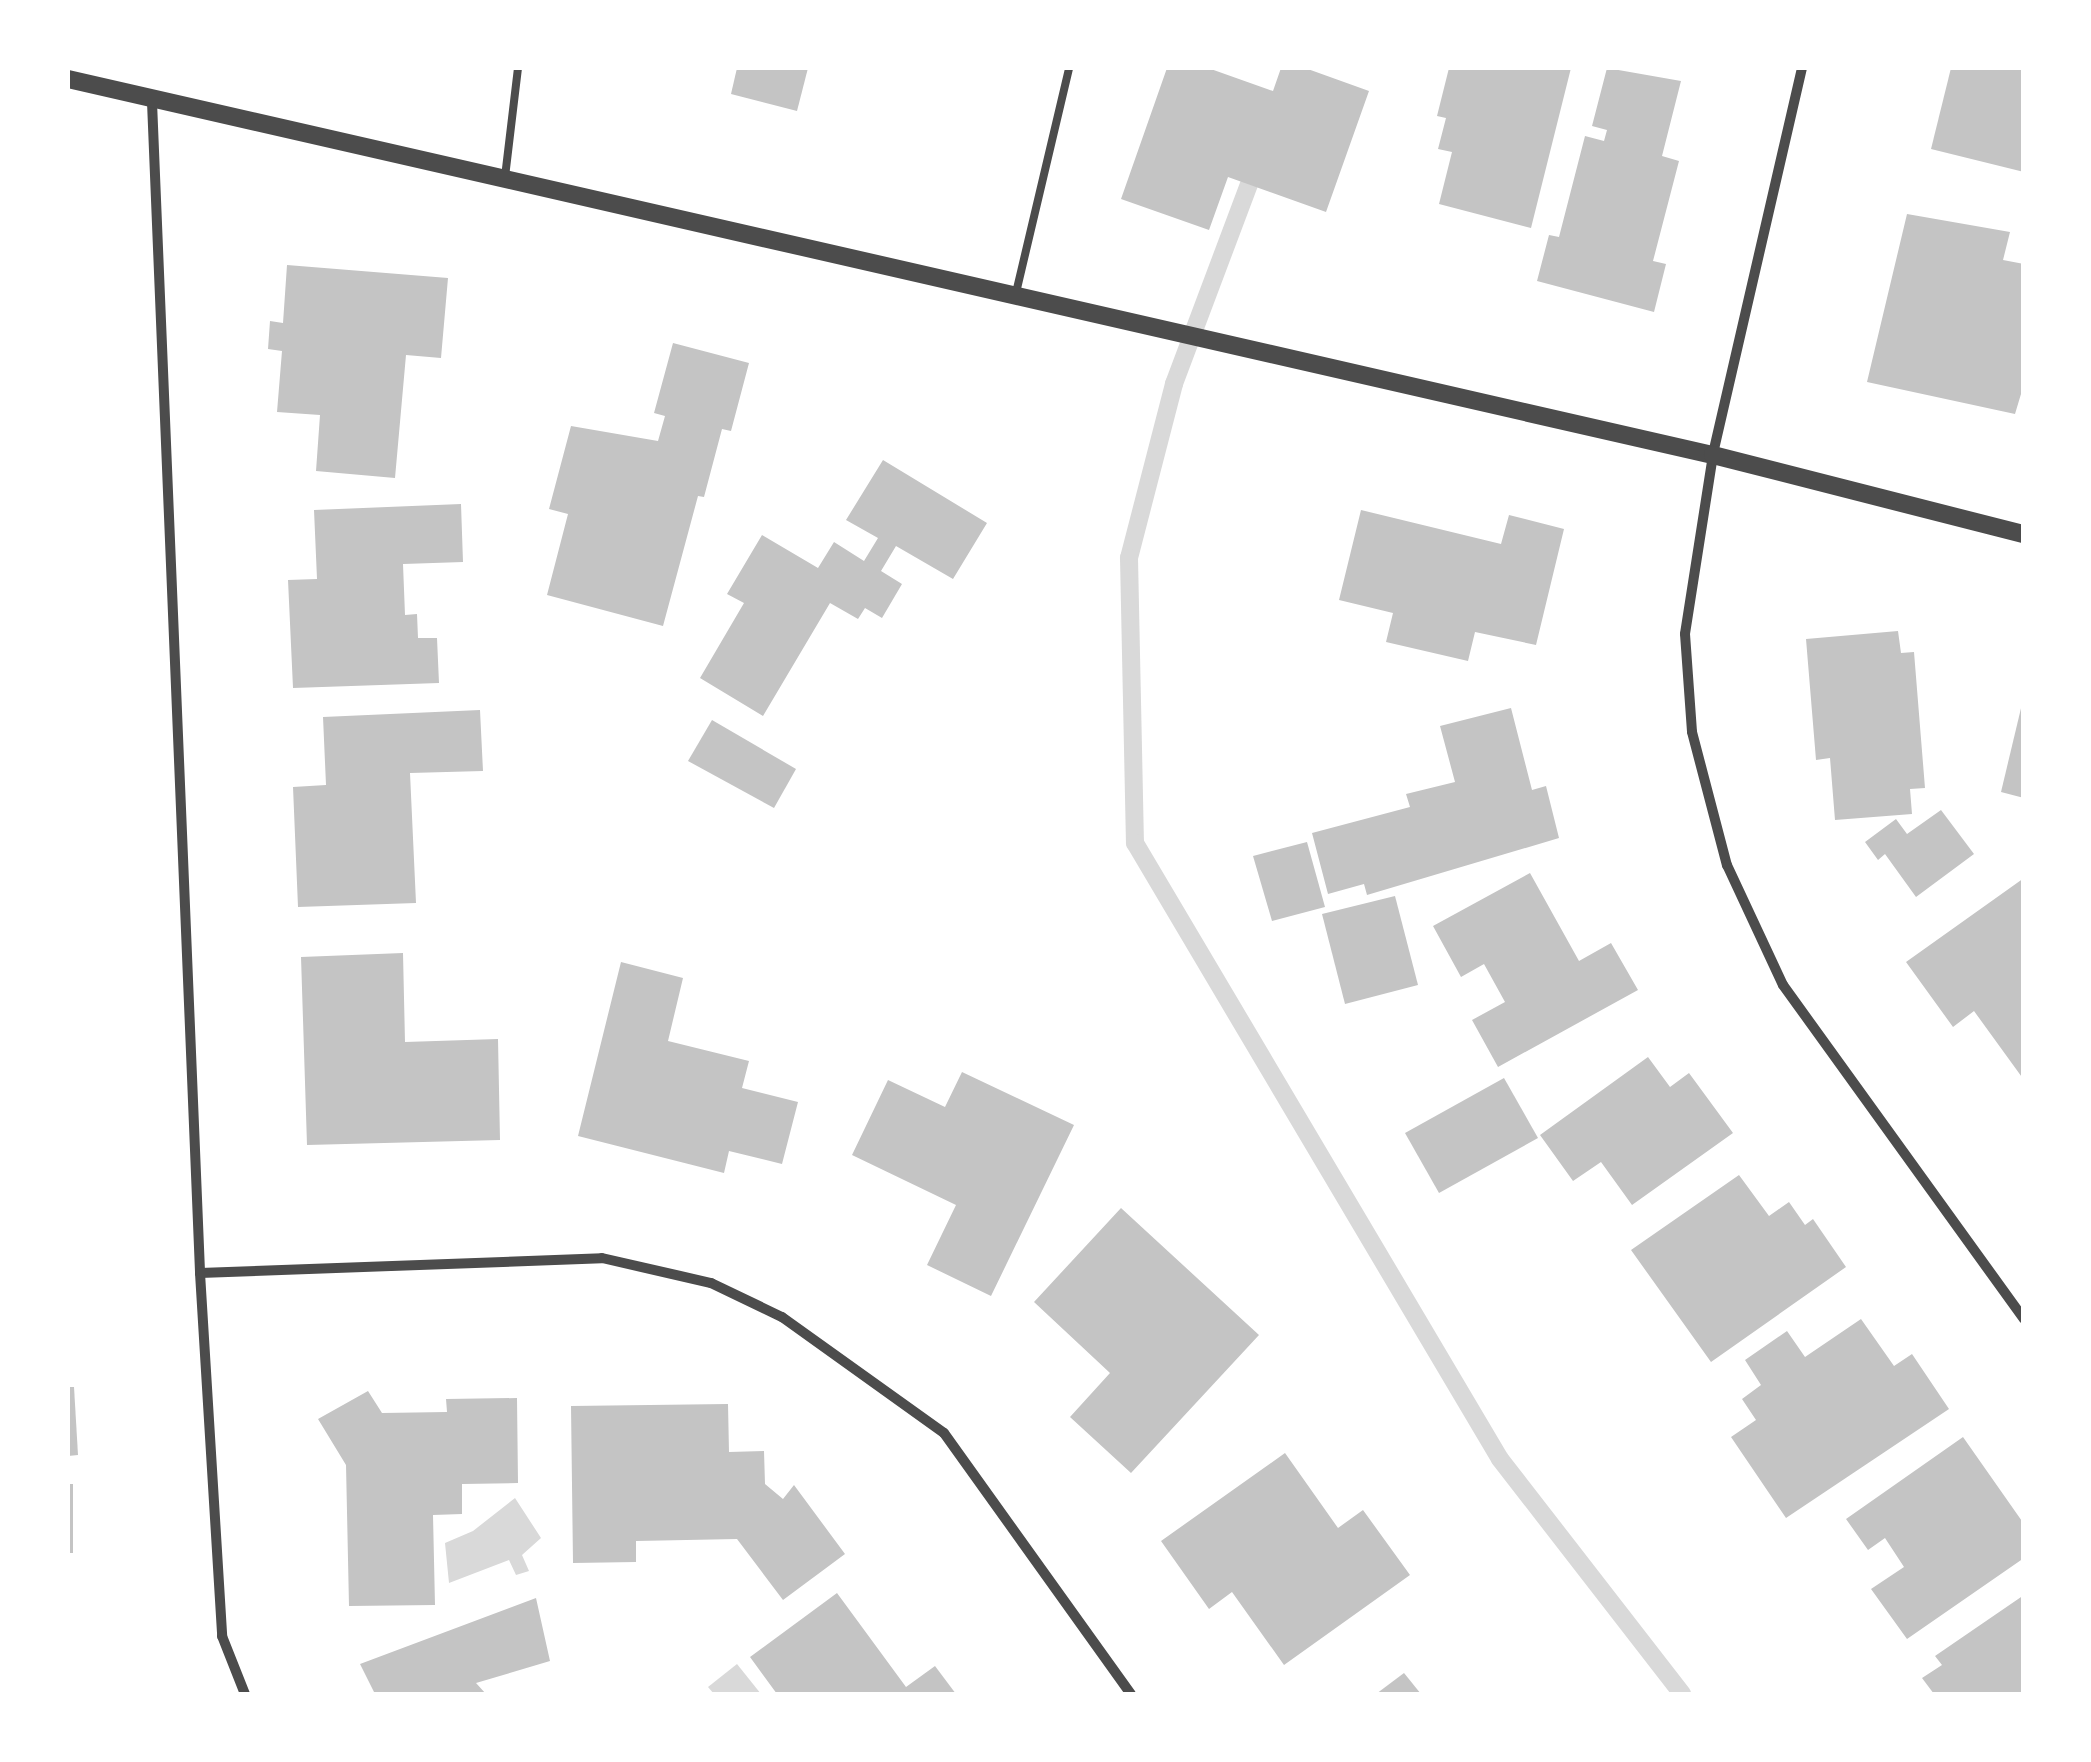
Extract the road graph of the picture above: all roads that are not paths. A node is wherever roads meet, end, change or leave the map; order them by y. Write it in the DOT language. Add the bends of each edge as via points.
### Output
graph roads {
  1 [pos="518,68"];
  2 [pos="1070,68"];
  3 [pos="1802,68"];
  4 [pos="68,80"];
  5 [pos="152,102"];
  6 [pos="505,182"];
  7 [pos="1015,297"];
  8 [pos="1713,455"];
  9 [pos="2024,534"];
  10 [pos="200,1273"];
  11 [pos="2024,1319"];
  12 [pos="245,1694"];
  13 [pos="1131,1694"];
  1 -- 6 [label="lane"];
  2 -- 7 [label="lane"];
  3 -- 8 [label="street"];
  4 -- 5 [label="street"];
  5 -- 6 [label="street"];
  5 -- 10 [label="street"];
  6 -- 7 [label="street"];
  7 -- 8 [label="street"];
  8 -- 9 [label="street"];
  8 -- 11 [label="street" via="1685,634 1692,732 1727,866 1783,985"];
  10 -- 12 [label="street" via="222,1636"];
  10 -- 13 [label="street" via="602,1258 712,1283 782,1318 944,1433"];
}
